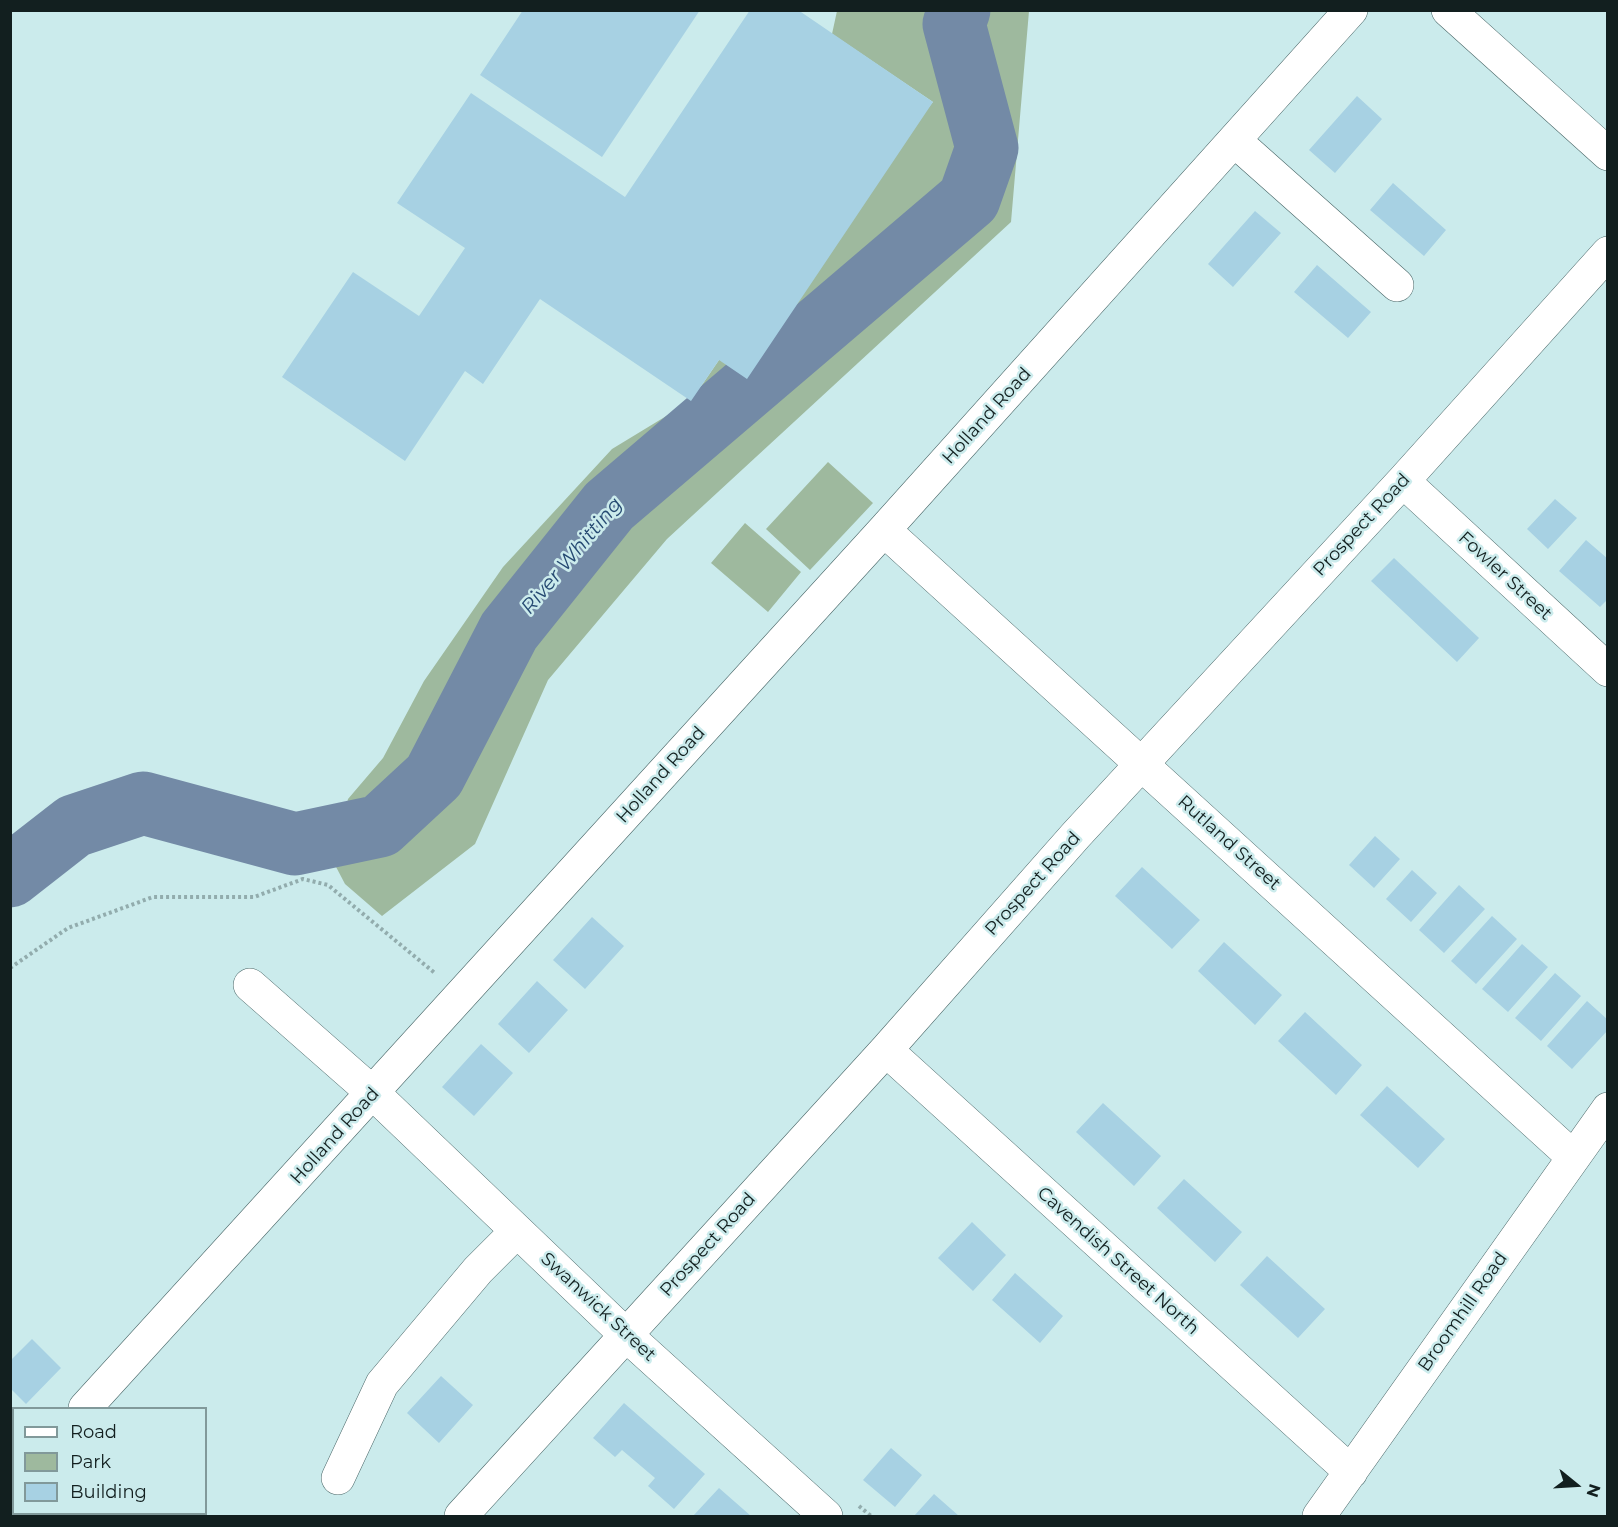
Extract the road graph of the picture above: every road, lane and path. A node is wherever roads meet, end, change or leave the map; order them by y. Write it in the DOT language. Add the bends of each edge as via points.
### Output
graph roads {
  1 [pos="1351,10"];
  2 [pos="1448,10"];
  3 [pos="1235,141"];
  4 [pos="1608,154"];
  5 [pos="1608,253"];
  6 [pos="1397,285"];
  7 [pos="1403,481"];
  8 [pos="884,530"];
  9 [pos="1608,670"];
  10 [pos="1142,764"];
  11 [pos="10,968"];
  12 [pos="250,985"];
  13 [pos="461,994"];
  14 [pos="886,1050"];
  15 [pos="374,1094"];
  16 [pos="1608,1109"];
  17 [pos="1572,1156"];
  18 [pos="517,1231"];
  19 [pos="626,1335"];
  20 [pos="87,1407"];
  21 [pos="1351,1472"];
  22 [pos="338,1478"];
  23 [pos="840,1509"];
  24 [pos="461,1516"];
  25 [pos="871,1516"];
  26 [pos="1319,1516"];
  1 -- 3 [label="street, Holland Road"];
  2 -- 4 [label="street"];
  3 -- 6 [label="street"];
  3 -- 8 [label="street, Holland Road"];
  5 -- 7 [label="street, Prospect Road"];
  7 -- 9 [label="street, Fowler Street"];
  7 -- 10 [label="street, Prospect Road"];
  8 -- 10 [label="street, Rutland Street"];
  8 -- 13 [label="street, Holland Road"];
  10 -- 14 [label="street, Prospect Road"];
  10 -- 17 [label="street, Rutland Street"];
  11 -- 13 [label="path" via="68,928 153,897 254,897 303,879 328,885"];
  12 -- 15 [label="street, Swanwick Street"];
  13 -- 15 [label="street, Holland Road"];
  14 -- 19 [label="street, Prospect Road"];
  14 -- 21 [label="street, Cavendish Street North"];
  15 -- 18 [label="street, Swanwick Street"];
  15 -- 20 [label="street, Holland Road"];
  16 -- 17 [label="street, Broomhill Road"];
  17 -- 21 [label="street, Broomhill Road"];
  18 -- 19 [label="street, Swanwick Street"];
  18 -- 22 [label="street" via="478,1270 382,1384"];
  19 -- 23 [label="street, Swanwick Street"];
  19 -- 24 [label="street, Prospect Road"];
  21 -- 26 [label="street, Broomhill Road"];
  23 -- 25 [label="path"];
}
